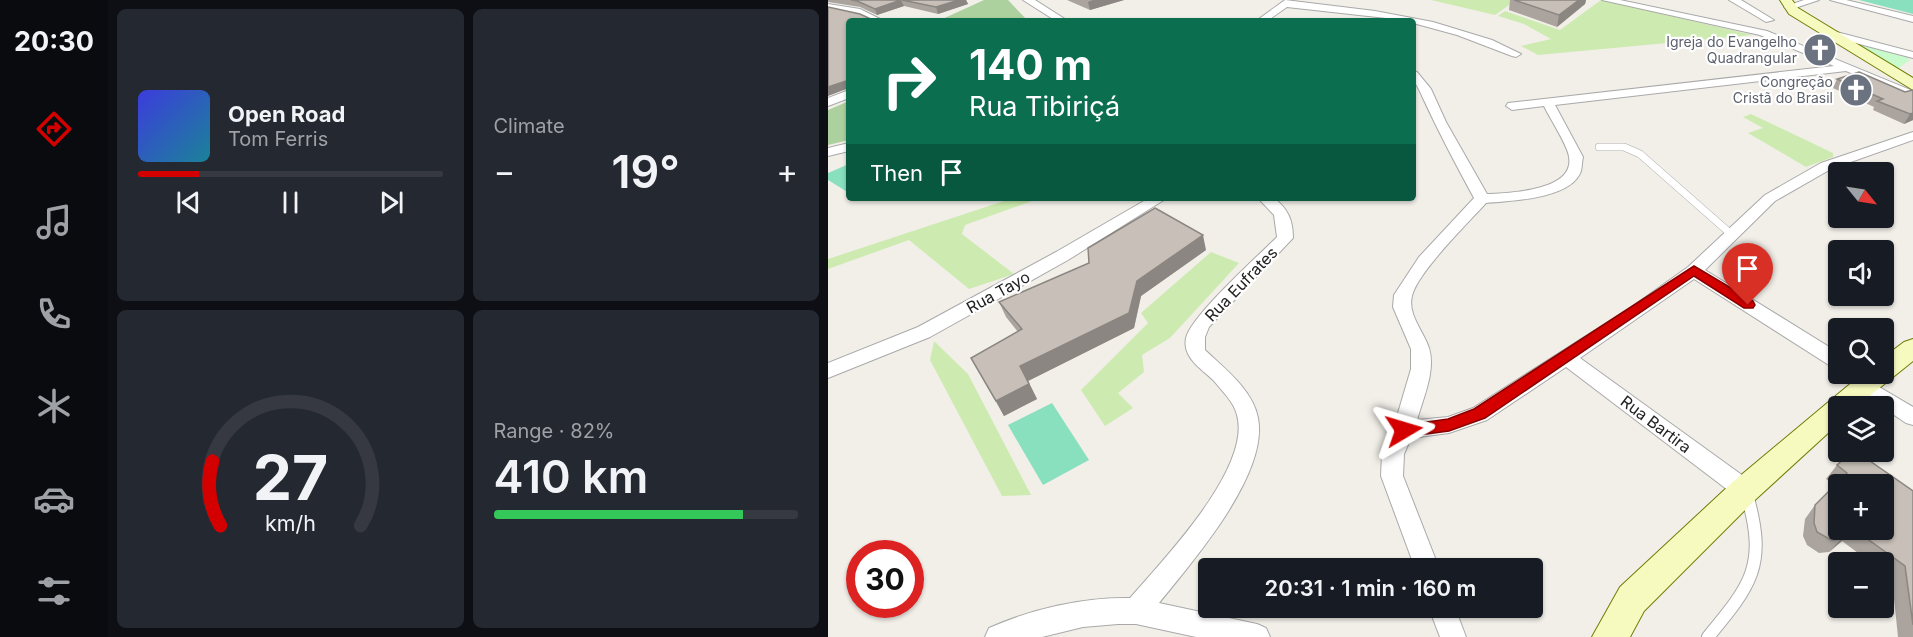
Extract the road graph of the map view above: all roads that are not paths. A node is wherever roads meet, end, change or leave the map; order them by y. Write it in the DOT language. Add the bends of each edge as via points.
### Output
graph roads {
  1 [pos="1028,0"];
  2 [pos="1607,0"];
  3 [pos="1734,0"];
  4 [pos="1814,0"];
  5 [pos="1835,0"];
  6 [pos="1289,2"];
  7 [pos="828,6"];
  8 [pos="1783,12"];
  9 [pos="872,18"];
  10 [pos="1057,18"];
  11 [pos="1265,18"];
  12 [pos="1408,18"];
  13 [pos="1416,20"];
  14 [pos="1913,20"];
  15 [pos="1763,33"];
  16 [pos="1829,33"];
  17 [pos="1516,54"];
  18 [pos="1913,55"];
  19 [pos="1847,68"];
  20 [pos="1898,76"];
  21 [pos="1416,78"];
  22 [pos="1882,82"];
  23 [pos="1913,85"];
  24 [pos="846,95"];
  25 [pos="1913,95"];
  26 [pos="828,102"];
  27 [pos="1548,103"];
  28 [pos="1512,106"];
  29 [pos="1913,136"];
  30 [pos="1599,147"];
  31 [pos="846,148"];
  32 [pos="828,152"];
  33 [pos="1482,199"];
  34 [pos="1155,201"];
  35 [pos="1269,201"];
  36 [pos="1731,234"];
  37 [pos="1694,270"];
  38 [pos="1913,348"];
  39 [pos="1828,355"];
  40 [pos="1566,357"];
  41 [pos="1894,361"];
  42 [pos="828,371"];
  43 [pos="1864,384"];
  44 [pos="1878,384"];
  45 [pos="1851,396"];
  46 [pos="1828,417"];
  47 [pos="1913,417"];
  48 [pos="1404,430"];
  49 [pos="1745,490"];
  50 [pos="1423,558"];
  51 [pos="1136,611"];
  52 [pos="1446,618"];
  53 [pos="998,637"];
  54 [pos="1257,637"];
  55 [pos="1454,637"];
  56 [pos="1610,637"];
  57 [pos="1708,637"];
  1 -- 10 [label="street"];
  2 -- 15 [label="street"];
  3 -- 8 [label="street"];
  4 -- 8 [label="street"];
  5 -- 14 [label="street"];
  6 -- 11 [label="street"];
  6 -- 12 [label="street"];
  7 -- 9 [label="street"];
  8 -- 15 [label="street"];
  8 -- 16 [label="street"];
  13 -- 17 [label="street" via="1470,34"];
  15 -- 19 [label="street"];
  16 -- 18 [label="street"];
  16 -- 20 [label="street"];
  19 -- 22 [label="street"];
  19 -- 27 [label="street"];
  20 -- 22 [label="street" via="1895,81"];
  20 -- 23 [label="street"];
  21 -- 33 [label="street"];
  22 -- 25 [label="street"];
  24 -- 26 [label="street"];
  27 -- 28 [label="street"];
  27 -- 33 [label="street" via="1576,158 1574,172 1547,190"];
  29 -- 36 [label="street" via="1826,166 1770,198"];
  30 -- 36 [label="lane" via="1624,147 1640,154"];
  31 -- 32 [label="street"];
  33 -- 48 [label="street" via="1425,261 1403,295 1402,307 1420,349 1421,369"];
  34 -- 42 [label="street, Rua Tayo" via="924,332"];
  35 -- 51 [label="street, Rua Eufrates" via="1286,223 1285,238 1203,322 1194,344 1196,352 1239,399 1249,418 1248,445 1236,479 1204,528"];
  36 -- 37 [label="street"];
  37 -- 39 [label="street"];
  37 -- 40 [label="street"];
  38 -- 41 [label="street"];
  40 -- 48 [label="street" via="1480,414 1449,425"];
  40 -- 49 [label="street, Rua Bartira"];
  43 -- 45 [label="street"];
  44 -- 47 [label="street"];
  46 -- 49 [label="street"];
  48 -- 50 [label="street" via="1393,454 1392,476"];
  49 -- 56 [label="street" via="1632,599"];
  49 -- 57 [label="lane" via="1756,520 1759,558 1749,583"];
  51 -- 53 [label="street" via="1102,610"];
  51 -- 54 [label="street"];
  52 -- 55 [label="street"];
}
